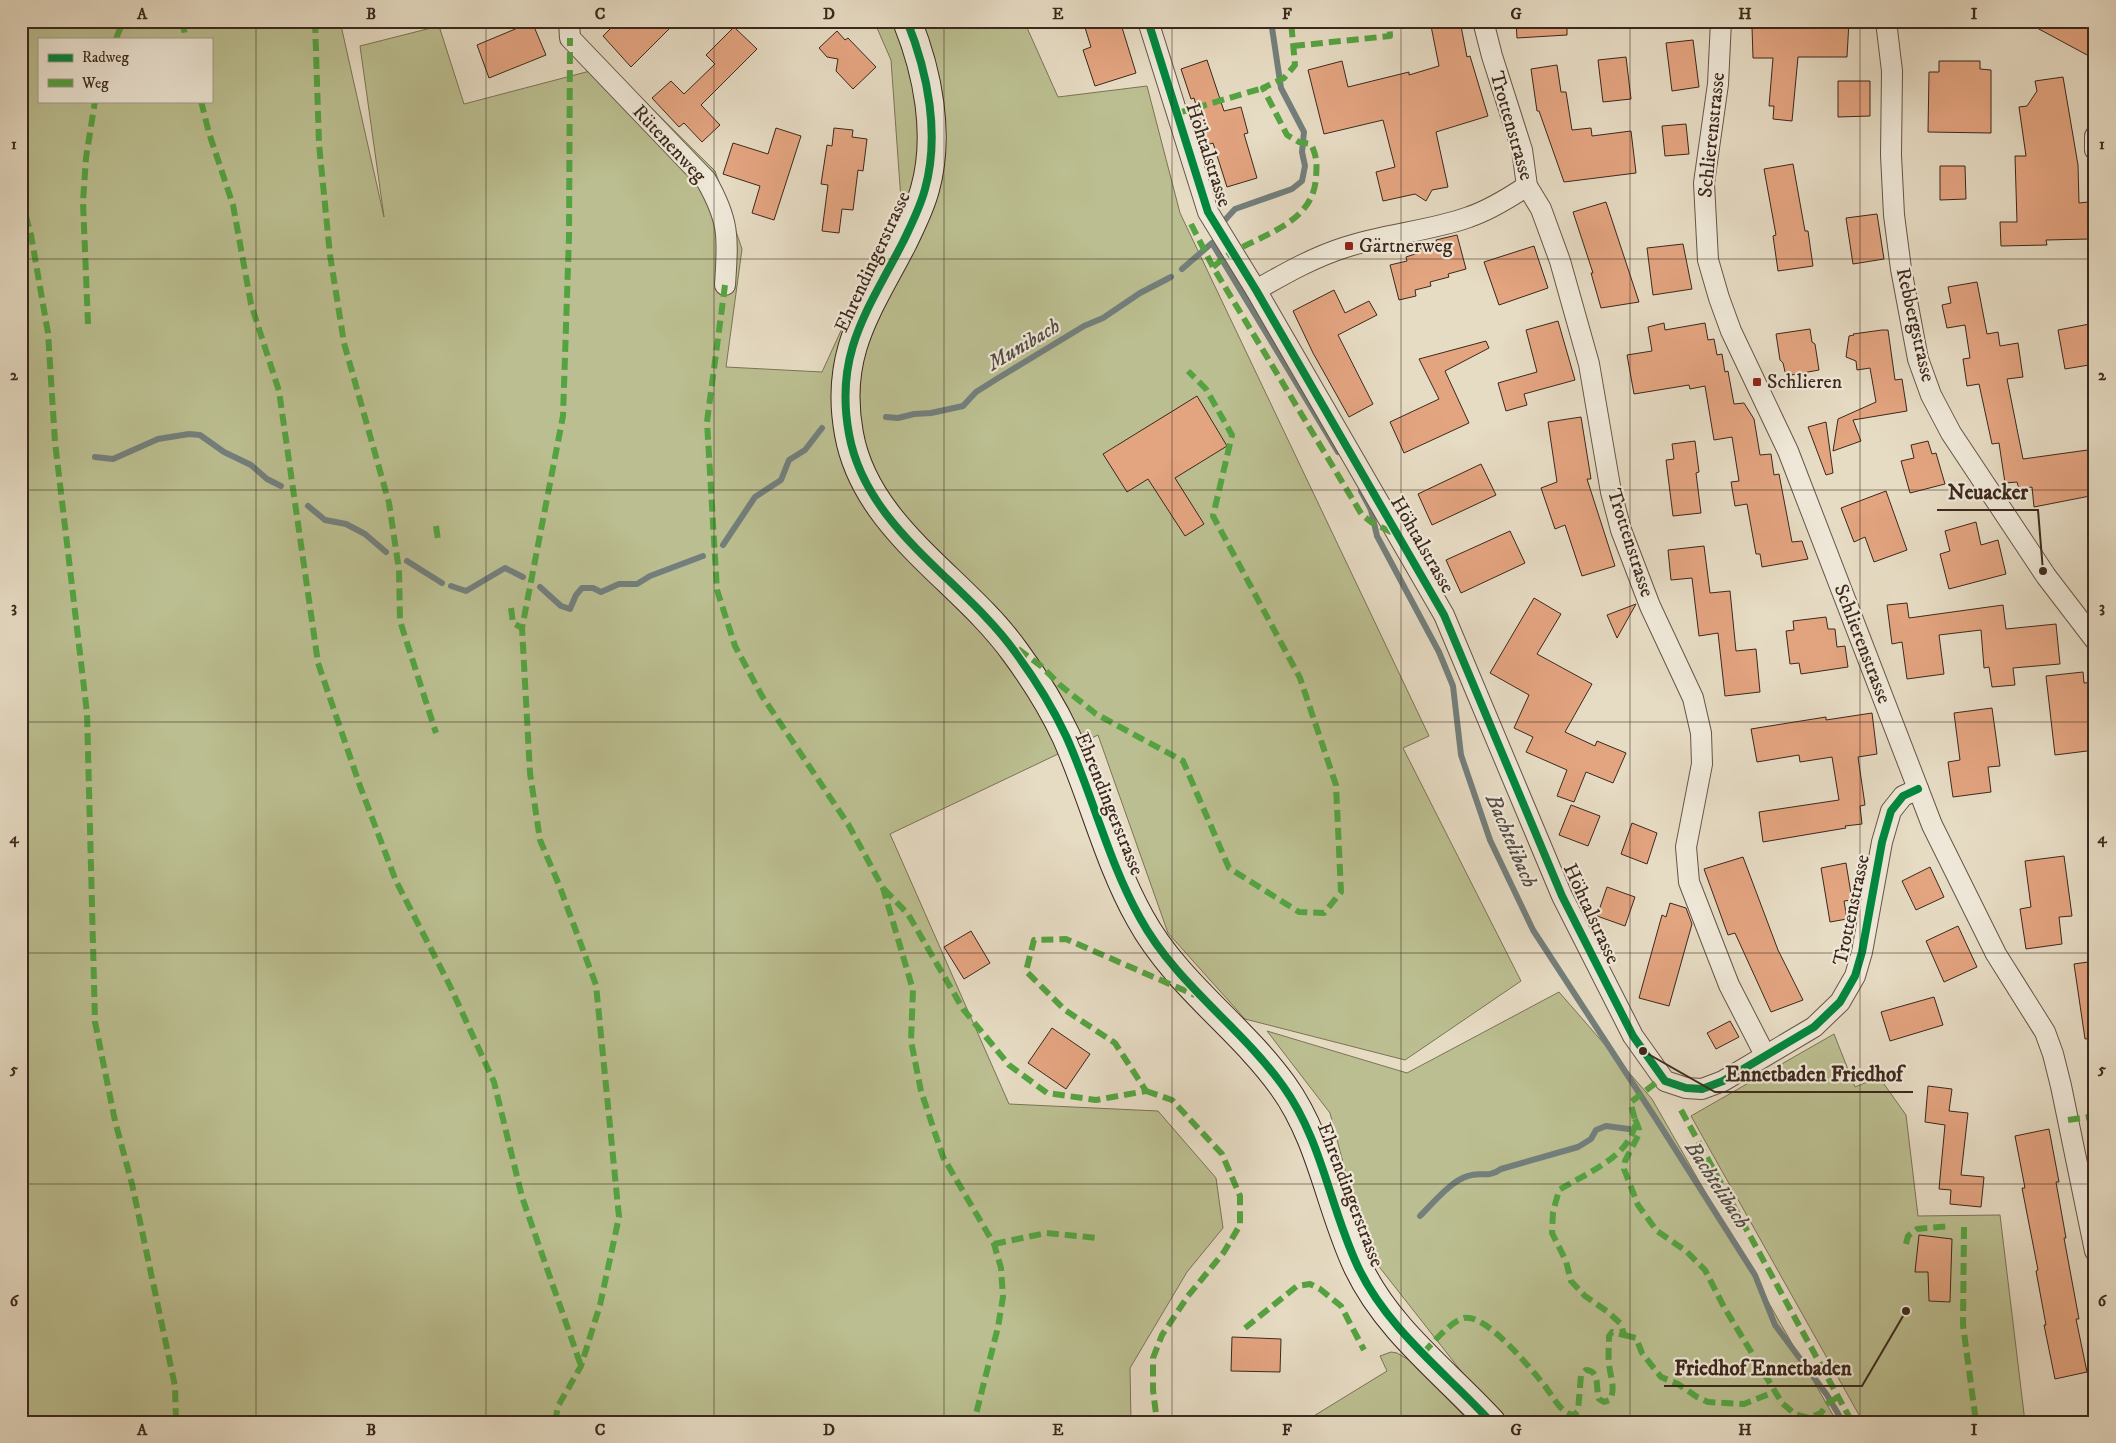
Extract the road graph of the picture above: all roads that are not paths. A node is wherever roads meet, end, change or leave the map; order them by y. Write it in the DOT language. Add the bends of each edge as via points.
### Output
graph roads {
  1 [pos="569,21"];
  2 [pos="906,21"];
  3 [pos="1148,21"];
  4 [pos="1483,21"];
  5 [pos="1721,21"];
  6 [pos="1886,21"];
  7 [pos="2095,136"];
  8 [pos="2095,150"];
  9 [pos="1527,186"];
  10 [pos="725,285"];
  11 [pos="1256,290"];
  12 [pos="2095,640"];
  13 [pos="1918,789"];
  14 [pos="1765,1055"];
  15 [pos="1671,1085"];
  16 [pos="2095,1251"];
  17 [pos="1491,1422"];
  1 -- 10 [label="street, Rütenenweg" via="570,38 706,180 719,204 728,241"];
  2 -- 17 [label="main road, Ehrendingerstrasse" via="924,73 931,113 931,150 926,188 913,222 867,308 850,354 846,407 849,437 857,462 869,489 900,532 991,622 1032,676 1066,737 1126,891 1152,938 1172,967 1284,1088 1314,1146 1345,1238 1360,1271 1398,1328"];
  3 -- 11 [label="street, Höhtalstrasse" via="1208,212"];
  4 -- 9 [label="street, Trottenstrasse" via="1522,150"];
  5 -- 13 [label="street, Schlierenstrasse" via="1718,84 1704,183 1708,260 1732,331 1788,451"];
  6 -- 12 [label="street, Rebbergstrasse" via="1892,72 1894,215 1918,359 1931,395 1951,433 2046,576"];
  7 -- 8 [label="street"];
  9 -- 11 [label="street" via="1468,218 1325,254"];
  9 -- 14 [label="street, Trottenstrasse" via="1541,209 1560,261 1589,364 1611,492 1621,530 1637,576 1693,698 1698,716 1702,764 1686,847 1689,882 1729,985"];
  11 -- 15 [label="street, Höhtalstrasse" via="1444,615 1562,896 1633,1036 1658,1073"];
  13 -- 14 [label="street, Trottenstrasse" via="1903,796 1891,811 1882,842 1862,952 1849,989 1814,1027"];
  13 -- 16 [label="street, Schlierenstrasse" via="1932,825 1996,954 2045,1032 2061,1086"];
  14 -- 15 [label="street, Trottenstrasse" via="1723,1081 1702,1089"];
}
